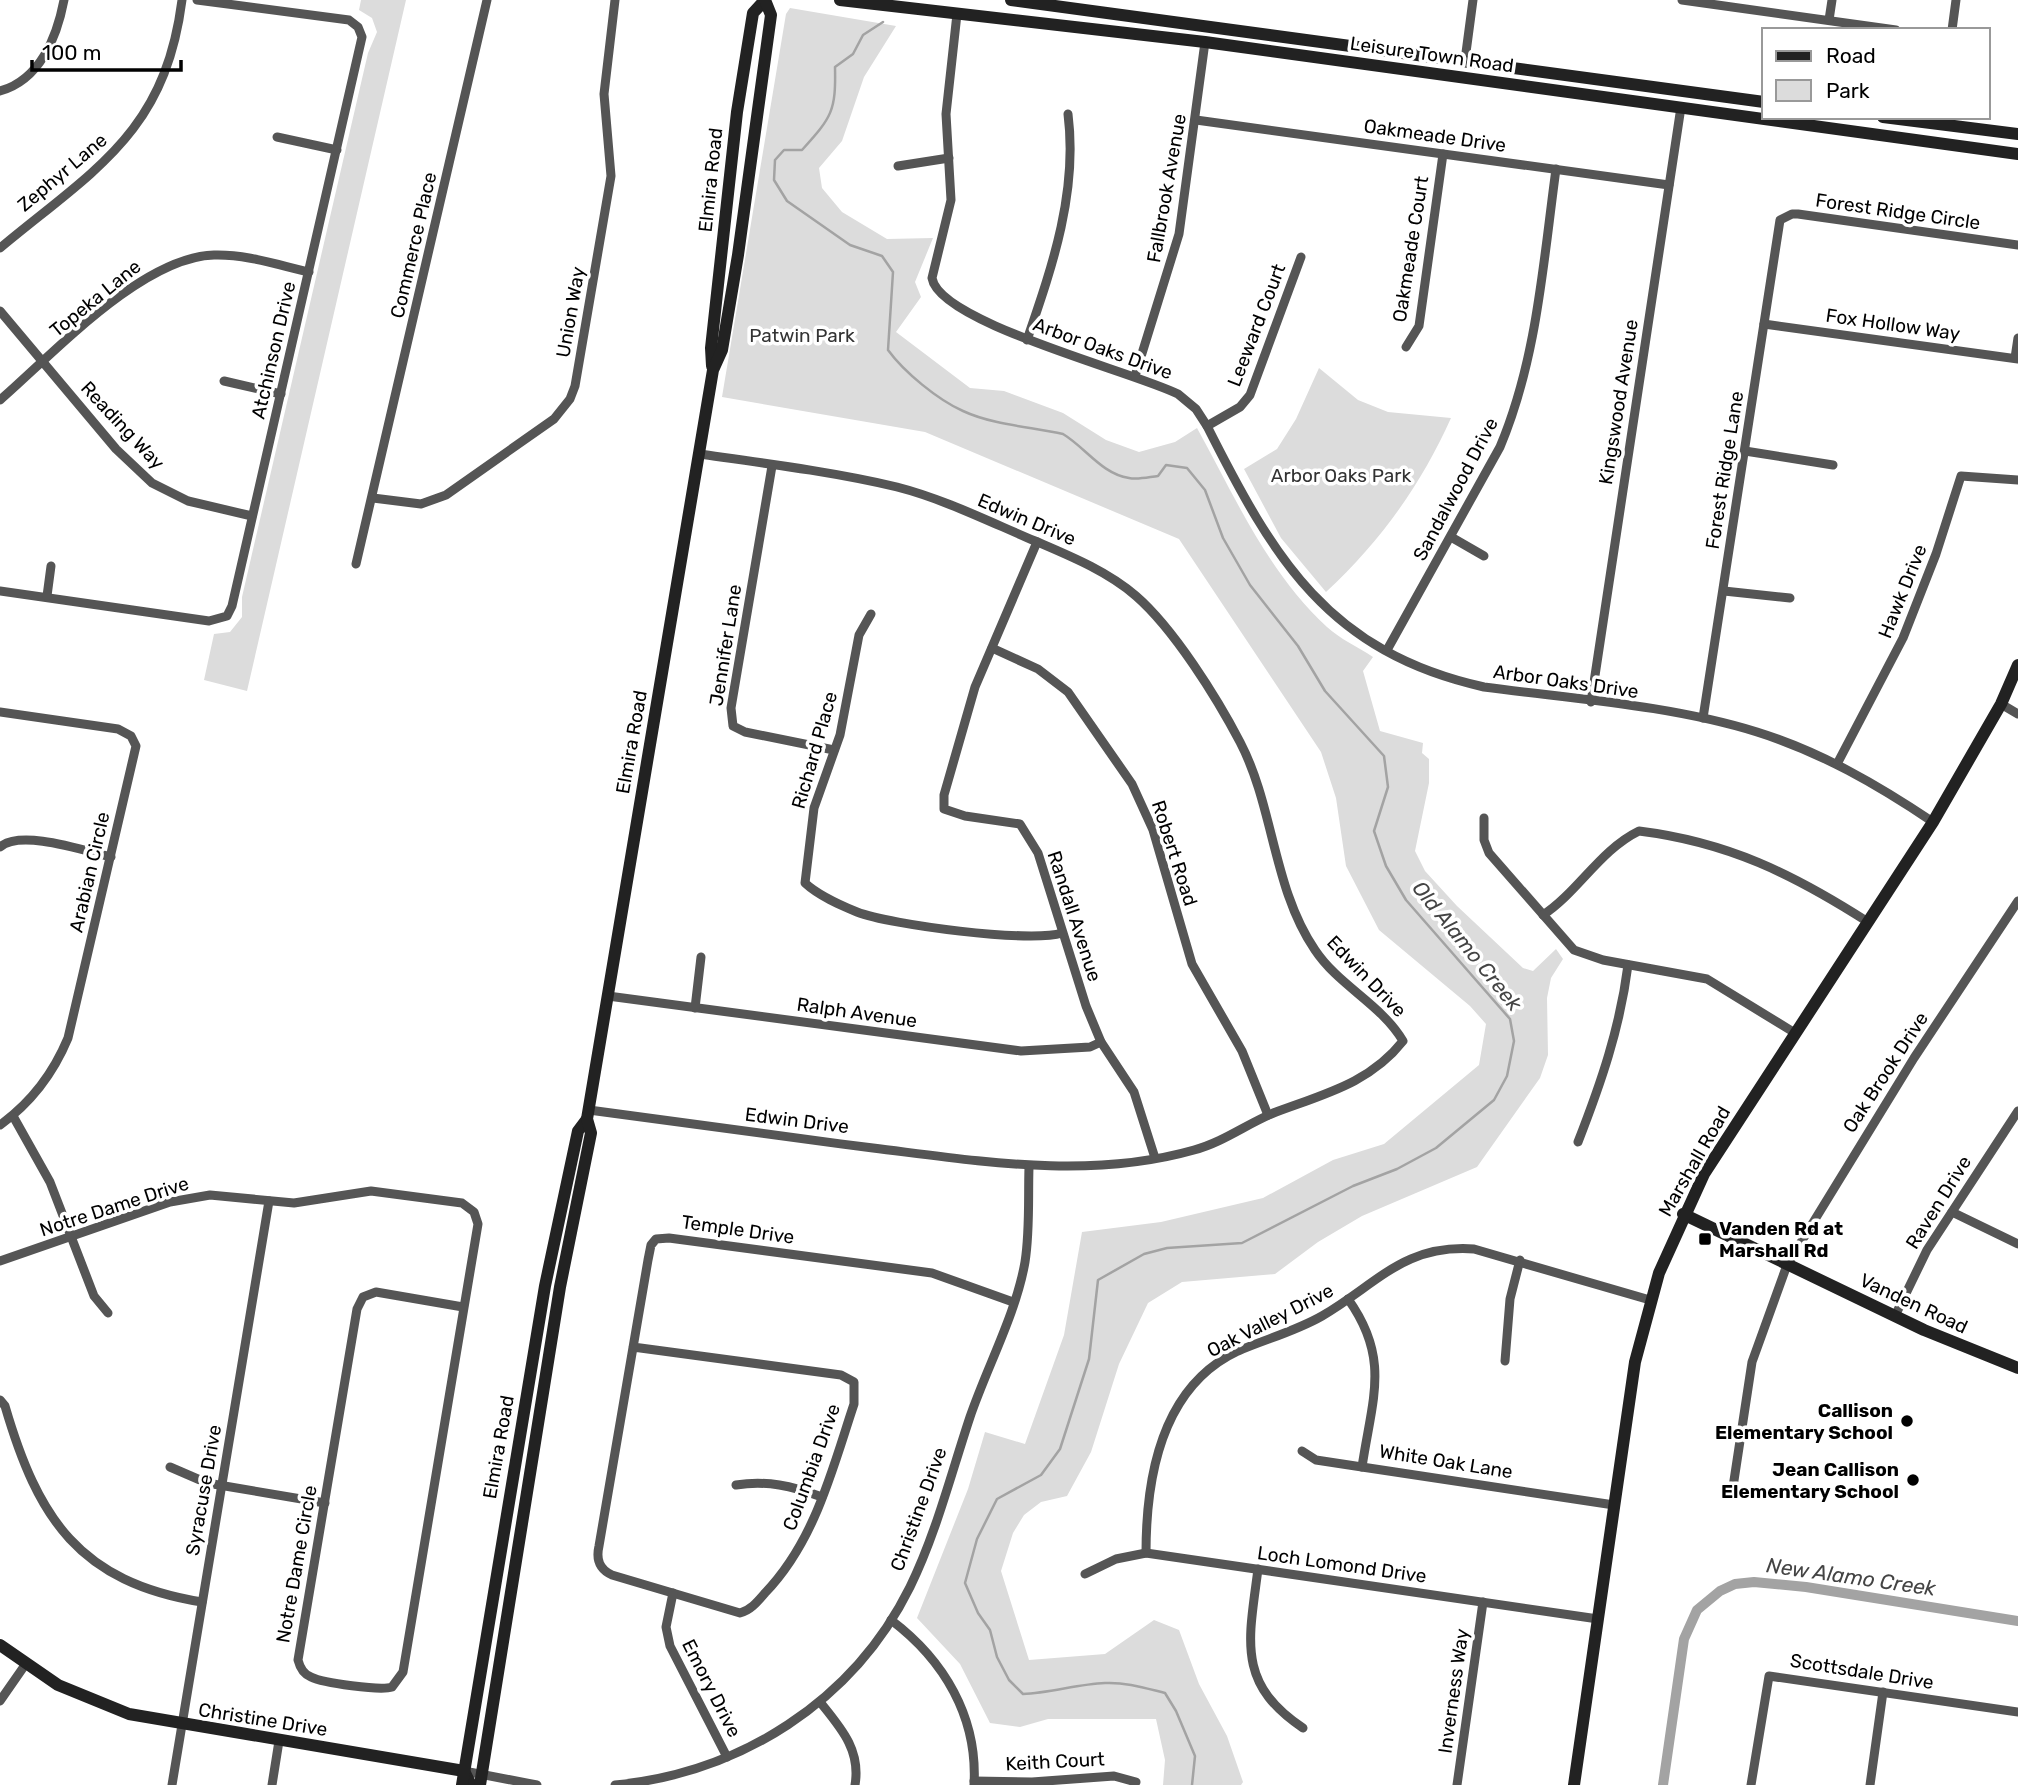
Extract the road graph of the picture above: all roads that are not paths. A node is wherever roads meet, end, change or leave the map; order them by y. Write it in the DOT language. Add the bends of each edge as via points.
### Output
graph roads {
  1 [pos="64,0"];
  2 [pos="182,0"];
  3 [pos="197,0"];
  4 [pos="487,0"];
  5 [pos="615,0"];
  6 [pos="765,0"];
  7 [pos="841,0"];
  8 [pos="1011,0"];
  9 [pos="1473,0"];
  10 [pos="1682,0"];
  11 [pos="1832,0"];
  12 [pos="1956,0"];
  13 [pos="957,14"];
  14 [pos="1829,20"];
  15 [pos="1883,28"];
  16 [pos="1952,28"];
  17 [pos="1252,32"];
  18 [pos="1205,42"];
  19 [pos="1465,60"];
  20 [pos="1340,61"];
  21 [pos="0,91"];
  22 [pos="1762,103"];
  23 [pos="1762,103"];
  24 [pos="1681,107"];
  25 [pos="1068,114"];
  26 [pos="1762,118"];
  27 [pos="1767,119"];
  28 [pos="1912,119"];
  29 [pos="1196,120"];
  30 [pos="1940,121"];
  31 [pos="2018,134"];
  32 [pos="277,137"];
  33 [pos="337,150"];
  34 [pos="1443,154"];
  35 [pos="2018,154"];
  36 [pos="949,158"];
  37 [pos="898,166"];
  38 [pos="1556,169"];
  39 [pos="1669,185"];
  40 [pos="1778,226"];
  41 [pos="2018,245"];
  42 [pos="0,248"];
  43 [pos="1301,257"];
  44 [pos="309,272"];
  45 [pos="0,311"];
  46 [pos="1764,324"];
  47 [pos="2018,338"];
  48 [pos="1027,340"];
  49 [pos="1406,348"];
  50 [pos="2016,359"];
  51 [pos="43,362"];
  52 [pos="713,370"];
  53 [pos="1135,376"];
  54 [pos="224,381"];
  55 [pos="281,394"];
  56 [pos="0,400"];
  57 [pos="1208,426"];
  58 [pos="1745,451"];
  59 [pos="699,454"];
  60 [pos="1833,465"];
  61 [pos="772,466"];
  62 [pos="2018,480"];
  63 [pos="373,498"];
  64 [pos="252,516"];
  65 [pos="1451,537"];
  66 [pos="1037,542"];
  67 [pos="1484,556"];
  68 [pos="356,564"];
  69 [pos="51,566"];
  70 [pos="0,591"];
  71 [pos="1724,591"];
  72 [pos="47,596"];
  73 [pos="1790,598"];
  74 [pos="871,614"];
  75 [pos="992,648"];
  76 [pos="1387,650"];
  77 [pos="2018,665"];
  78 [pos="1591,702"];
  79 [pos="2001,704"];
  80 [pos="0,712"];
  81 [pos="2018,714"];
  82 [pos="1703,718"];
  83 [pos="834,750"];
  84 [pos="1837,764"];
  85 [pos="1483,818"];
  86 [pos="1933,822"];
  87 [pos="0,847"];
  88 [pos="111,857"];
  89 [pos="2018,901"];
  90 [pos="1543,915"];
  91 [pos="1868,922"];
  92 [pos="1062,933"];
  93 [pos="701,957"];
  94 [pos="1628,965"];
  95 [pos="608,996"];
  96 [pos="695,1008"];
  97 [pos="1796,1033"];
  98 [pos="1101,1042"];
  99 [pos="2018,1111"];
  100 [pos="588,1115"];
  101 [pos="1268,1115"];
  102 [pos="13,1116"];
  103 [pos="0,1125"];
  104 [pos="1578,1142"];
  105 [pos="1155,1158"];
  106 [pos="1029,1167"];
  107 [pos="269,1201"];
  108 [pos="1952,1212"];
  109 [pos="1683,1214"];
  110 [pos="478,1224"];
  111 [pos="71,1237"];
  112 [pos="2018,1244"];
  113 [pos="1520,1260"];
  114 [pos="0,1262"];
  115 [pos="1787,1265"];
  116 [pos="1348,1299"];
  117 [pos="1650,1300"];
  118 [pos="1013,1302"];
  119 [pos="463,1307"];
  120 [pos="108,1313"];
  121 [pos="1895,1317"];
  122 [pos="633,1347"];
  123 [pos="1504,1361"];
  124 [pos="2018,1368"];
  125 [pos="0,1400"];
  126 [pos="1302,1451"];
  127 [pos="1362,1466"];
  128 [pos="170,1467"];
  129 [pos="222,1485"];
  130 [pos="736,1485"];
  131 [pos="1733,1487"];
  132 [pos="822,1497"];
  133 [pos="325,1503"];
  134 [pos="1614,1505"];
  135 [pos="1146,1553"];
  136 [pos="599,1563"];
  137 [pos="1258,1569"];
  138 [pos="1084,1574"];
  139 [pos="673,1594"];
  140 [pos="202,1602"];
  141 [pos="1483,1602"];
  142 [pos="1598,1619"];
  143 [pos="891,1620"];
  144 [pos="0,1645"];
  145 [pos="481,1663"];
  146 [pos="26,1665"];
  147 [pos="1883,1692"];
  148 [pos="0,1701"];
  149 [pos="820,1702"];
  150 [pos="2018,1712"];
  151 [pos="182,1725"];
  152 [pos="1303,1728"];
  153 [pos="279,1741"];
  154 [pos="727,1758"];
  155 [pos="464,1771"];
  156 [pos="480,1780"];
  157 [pos="1060,1782"];
  158 [pos="1136,1782"];
  159 [pos="974,1783"];
  160 [pos="638,1784"];
  161 [pos="172,1785"];
  162 [pos="272,1785"];
  163 [pos="462,1785"];
  164 [pos="471,1785"];
  165 [pos="537,1785"];
  166 [pos="615,1785"];
  167 [pos="855,1785"];
  168 [pos="1457,1785"];
  169 [pos="1574,1785"];
  170 [pos="1751,1785"];
  171 [pos="1870,1785"];
  1 -- 21 [label="street" via="55,36 40,62 26,79"];
  2 -- 42 [label="street, Zephyr Lane" via="176,41 159,91 127,140"];
  3 -- 33 [label="street, Atchinson Drive" via="355,24 363,41"];
  4 -- 63 [label="street, Commerce Place"];
  5 -- 63 [label="street, Union Way" via="604,94 611,176 570,399 548,424 446,495 421,504"];
  6 -- 52 [label="main road, Elmira Road" via="771,15 738,255 722,350"];
  6 -- 52 [label="main road, Elmira Road" via="753,13 737,112 711,348"];
  7 -- 13 [label="main road, Leisure Town Road"];
  8 -- 17 [label="main road, Leisure Town Road"];
  9 -- 19 [label="street"];
  10 -- 14 [label="street"];
  11 -- 14 [label="street"];
  12 -- 16 [label="street"];
  13 -- 18 [label="main road, Leisure Town Road"];
  13 -- 36 [label="street, Arbor Oaks Drive" via="946,104"];
  14 -- 15 [label="street"];
  17 -- 18 [label="main road"];
  17 -- 19 [label="main road, Leisure Town Road"];
  18 -- 20 [label="main road, Leisure Town Road"];
  18 -- 29 [label="street, Fallbrook Avenue"];
  19 -- 20 [label="main road" via="1452,67"];
  19 -- 22 [label="main road, Leisure Town Road"];
  20 -- 24 [label="main road, Leisure Town Road"];
  23 -- 24 [label="main road" via="1698,100"];
  24 -- 26 [label="main road, Leisure Town Road"];
  24 -- 39 [label="street, Kingswood Avenue"];
  25 -- 48 [label="street" via="1069,187 1064,218"];
  27 -- 35 [label="main road, Leisure Town Road"];
  28 -- 30 [label="main road"];
  29 -- 34 [label="street, Oakmeade Drive"];
  29 -- 53 [label="street, Fallbrook Avenue" via="1179,234"];
  30 -- 31 [label="main road"];
  32 -- 33 [label="street"];
  33 -- 44 [label="street, Atchinson Drive"];
  34 -- 38 [label="street, Oakmeade Drive"];
  34 -- 49 [label="street, Oakmeade Court" via="1419,326"];
  36 -- 37 [label="street"];
  36 -- 48 [label="street, Arbor Oaks Drive" via="950,214 933,272 934,286 973,314"];
  38 -- 39 [label="street, Oakmeade Drive"];
  38 -- 65 [label="street, Sandalwood Drive" via="1523,386 1500,447"];
  39 -- 78 [label="street, Kingswood Avenue"];
  40 -- 41 [label="street, Forest Ridge Circle" via="1792,214"];
  40 -- 46 [label="street, Forest Ridge Lane"];
  43 -- 57 [label="street, Leeward Court" via="1250,395 1240,407"];
  44 -- 51 [label="street, Topeka Lane" via="230,255 192,257 171,264 143,279"];
  44 -- 55 [label="street, Atchinson Drive"];
  45 -- 51 [label="street, Reading Way"];
  46 -- 50 [label="street, Fox Hollow Way"];
  46 -- 58 [label="street, Forest Ridge Lane"];
  47 -- 50 [label="street"];
  48 -- 53 [label="street, Arbor Oaks Drive"];
  51 -- 56 [label="street, Topeka Lane"];
  51 -- 64 [label="street, Reading Way" via="152,483 188,501"];
  52 -- 59 [label="main road, Elmira Road"];
  53 -- 57 [label="street, Arbor Oaks Drive" via="1178,394"];
  54 -- 55 [label="street"];
  55 -- 64 [label="street, Atchinson Drive"];
  57 -- 76 [label="street, Arbor Oaks Drive" via="1288,569 1352,630"];
  58 -- 60 [label="street"];
  58 -- 71 [label="street, Forest Ridge Lane"];
  59 -- 61 [label="street, Edwin Drive"];
  59 -- 95 [label="main road, Elmira Road"];
  61 -- 66 [label="street, Edwin Drive" via="896,487"];
  61 -- 83 [label="street, Jennifer Lane" via="731,708 733,726"];
  62 -- 84 [label="street, Hawk Drive" via="1961,476 1908,628"];
  63 -- 68 [label="street, Commerce Place"];
  64 -- 72 [label="street, Atchinson Drive" via="232,606 222,619 209,621"];
  65 -- 67 [label="street"];
  65 -- 76 [label="street, Sandalwood Drive"];
  66 -- 75 [label="street, Randall Avenue"];
  66 -- 101 [label="street, Edwin Drive" via="1109,576 1169,629 1240,742 1296,913 1315,951 1342,981 1385,1016 1403,1041 1376,1070 1353,1084"];
  69 -- 72 [label="street"];
  70 -- 72 [label="street, Atchinson Drive"];
  71 -- 73 [label="street"];
  71 -- 82 [label="street, Forest Ridge Lane"];
  74 -- 83 [label="street, Richard Place" via="859,635"];
  75 -- 92 [label="street, Randall Avenue" via="975,687 944,809 1020,824 1038,853"];
  75 -- 101 [label="street, Robert Road" via="1038,669 1068,692 1132,784 1153,830 1192,964 1242,1051"];
  76 -- 78 [label="street, Arbor Oaks Drive" via="1454,680"];
  77 -- 79 [label="main road, Marshall Road"];
  78 -- 82 [label="street, Arbor Oaks Drive"];
  79 -- 81 [label="street"];
  79 -- 86 [label="main road, Marshall Road"];
  80 -- 88 [label="street, Arabian Circle" via="118,729 134,739 136,750"];
  82 -- 84 [label="street, Arbor Oaks Drive" via="1759,733"];
  83 -- 92 [label="street, Richard Place" via="814,808 804,877 810,887 859,913 886,919 1032,938"];
  84 -- 86 [label="street, Arbor Oaks Drive"];
  85 -- 90 [label="street" via="1483,840 1489,853"];
  86 -- 91 [label="main road, Marshall Road"];
  87 -- 88 [label="street" via="6,841 30,840"];
  88 -- 102 [label="street, Arabian Circle" via="68,1038 39,1090"];
  89 -- 115 [label="street, Oak Brook Drive" via="1906,1070"];
  90 -- 91 [label="street" via="1639,831 1713,845 1759,860"];
  90 -- 94 [label="street" via="1574,950"];
  91 -- 97 [label="main road, Marshall Road"];
  92 -- 98 [label="street, Randall Avenue"];
  93 -- 96 [label="street"];
  94 -- 97 [label="street" via="1707,979"];
  94 -- 104 [label="street" via="1608,1065"];
  95 -- 96 [label="street, Ralph Avenue"];
  95 -- 100 [label="main road, Elmira Road"];
  96 -- 98 [label="street, Ralph Avenue" via="1021,1051"];
  97 -- 109 [label="main road, Marshall Road"];
  98 -- 105 [label="street, Randall Avenue" via="1134,1092"];
  99 -- 108 [label="street, Raven Drive"];
  100 -- 106 [label="street, Edwin Drive"];
  100 -- 145 [label="main road, Elmira Road" via="578,1131 545,1286"];
  100 -- 156 [label="main road, Elmira Road" via="590,1133 560,1287"];
  101 -- 105 [label="street, Edwin Drive" via="1224,1140"];
  102 -- 103 [label="street, Arabian Circle"];
  102 -- 111 [label="street" via="50,1181"];
  105 -- 106 [label="street, Edwin Drive"];
  106 -- 118 [label="street, Christine Drive" via="1027,1247"];
  107 -- 110 [label="street, Notre Dame Drive" via="293,1203 359,1192 384,1193 462,1203 474,1212"];
  107 -- 111 [label="street, Notre Dame Drive" via="225,1195 186,1199"];
  107 -- 129 [label="street, Syracuse Drive"];
  108 -- 112 [label="street"];
  108 -- 121 [label="street, Raven Drive" via="1927,1250"];
  109 -- 115 [label="main road, Vanden Road"];
  109 -- 117 [label="main road, Marshall Road"];
  110 -- 119 [label="street, Notre Dame Circle"];
  111 -- 114 [label="street, Notre Dame Drive"];
  111 -- 120 [label="street" via="94,1296"];
  113 -- 116 [label="street, Oak Valley Drive" via="1474,1248 1428,1251 1403,1260"];
  113 -- 117 [label="street, Oak Valley Drive"];
  113 -- 123 [label="street" via="1506,1324"];
  115 -- 121 [label="main road, Vanden Road"];
  115 -- 131 [label="street, Oak Brook Drive" via="1752,1362"];
  116 -- 127 [label="street, White Oak Lane" via="1371,1338 1375,1356"];
  116 -- 135 [label="street, Oak Valley Drive" via="1321,1317 1225,1359 1183,1398 1170,1419 1155,1465"];
  117 -- 134 [label="main road, Marshall Road" via="1635,1362"];
  118 -- 122 [label="street, Temple Drive" via="932,1273 656,1239 651,1245"];
  118 -- 143 [label="street, Christine Drive" via="924,1555"];
  119 -- 133 [label="street, Notre Dame Circle" via="379,1292 360,1300"];
  119 -- 133 [label="street, Notre Dame Circle" via="403,1672 388,1689 313,1678 299,1665"];
  121 -- 124 [label="main road, Vanden Road"];
  122 -- 132 [label="street, Columbia Drive" via="841,1375 854,1382 854,1404"];
  122 -- 136 [label="street, Temple Drive"];
  125 -- 140 [label="street" via="34,1490 58,1527 79,1548 104,1568 141,1587"];
  126 -- 127 [label="street" via="1316,1460"];
  127 -- 134 [label="street, White Oak Lane"];
  128 -- 129 [label="street" via="188,1477"];
  129 -- 133 [label="street"];
  129 -- 140 [label="street, Syracuse Drive"];
  130 -- 132 [label="street" via="761,1481"];
  132 -- 139 [label="street, Columbia Drive" via="797,1552 750,1609 733,1612"];
  134 -- 142 [label="main road, Marshall Road"];
  135 -- 137 [label="street, Loch Lomond Drive"];
  135 -- 138 [label="street, Loch Lomond Drive"];
  136 -- 139 [label="street, Columbia Drive" via="612,1575"];
  137 -- 141 [label="street, Loch Lomond Drive"];
  137 -- 152 [label="street" via="1248,1644 1250,1662 1270,1700"];
  139 -- 154 [label="street, Emory Drive" via="666,1627 670,1646"];
  140 -- 151 [label="street, Syracuse Drive"];
  141 -- 142 [label="street, Loch Lomond Drive"];
  141 -- 168 [label="street, Inverness Way"];
  142 -- 169 [label="main road, Marshall Road"];
  143 -- 149 [label="street, Christine Drive" via="873,1647"];
  143 -- 159 [label="street" via="936,1661 955,1692 970,1729"];
  144 -- 146 [label="main road, Christine Drive"];
  145 -- 155 [label="main road, Elmira Road"];
  145 -- 156 [label="main road" via="484,1699 474,1764"];
  146 -- 148 [label="street"];
  146 -- 151 [label="main road, Christine Drive" via="101,1705"];
  147 -- 150 [label="street, Scottsdale Drive"];
  147 -- 170 [label="street, Scottsdale Drive" via="1769,1676"];
  147 -- 171 [label="street"];
  149 -- 154 [label="street, Christine Drive" via="787,1727"];
  149 -- 167 [label="street" via="850,1742 857,1768"];
  151 -- 153 [label="main road, Christine Drive"];
  151 -- 161 [label="street, Syracuse Drive"];
  153 -- 155 [label="main road, Christine Drive"];
  153 -- 162 [label="street"];
  154 -- 160 [label="street, Christine Drive"];
  155 -- 156 [label="street, Christine Drive"];
  155 -- 163 [label="main road, Elmira Road"];
  155 -- 164 [label="main road"];
  156 -- 165 [label="street, Christine Drive"];
  157 -- 158 [label="street, Keith Court" via="1114,1776"];
  157 -- 159 [label="street, Keith Court"];
  160 -- 166 [label="street, Christine Drive"];
}
